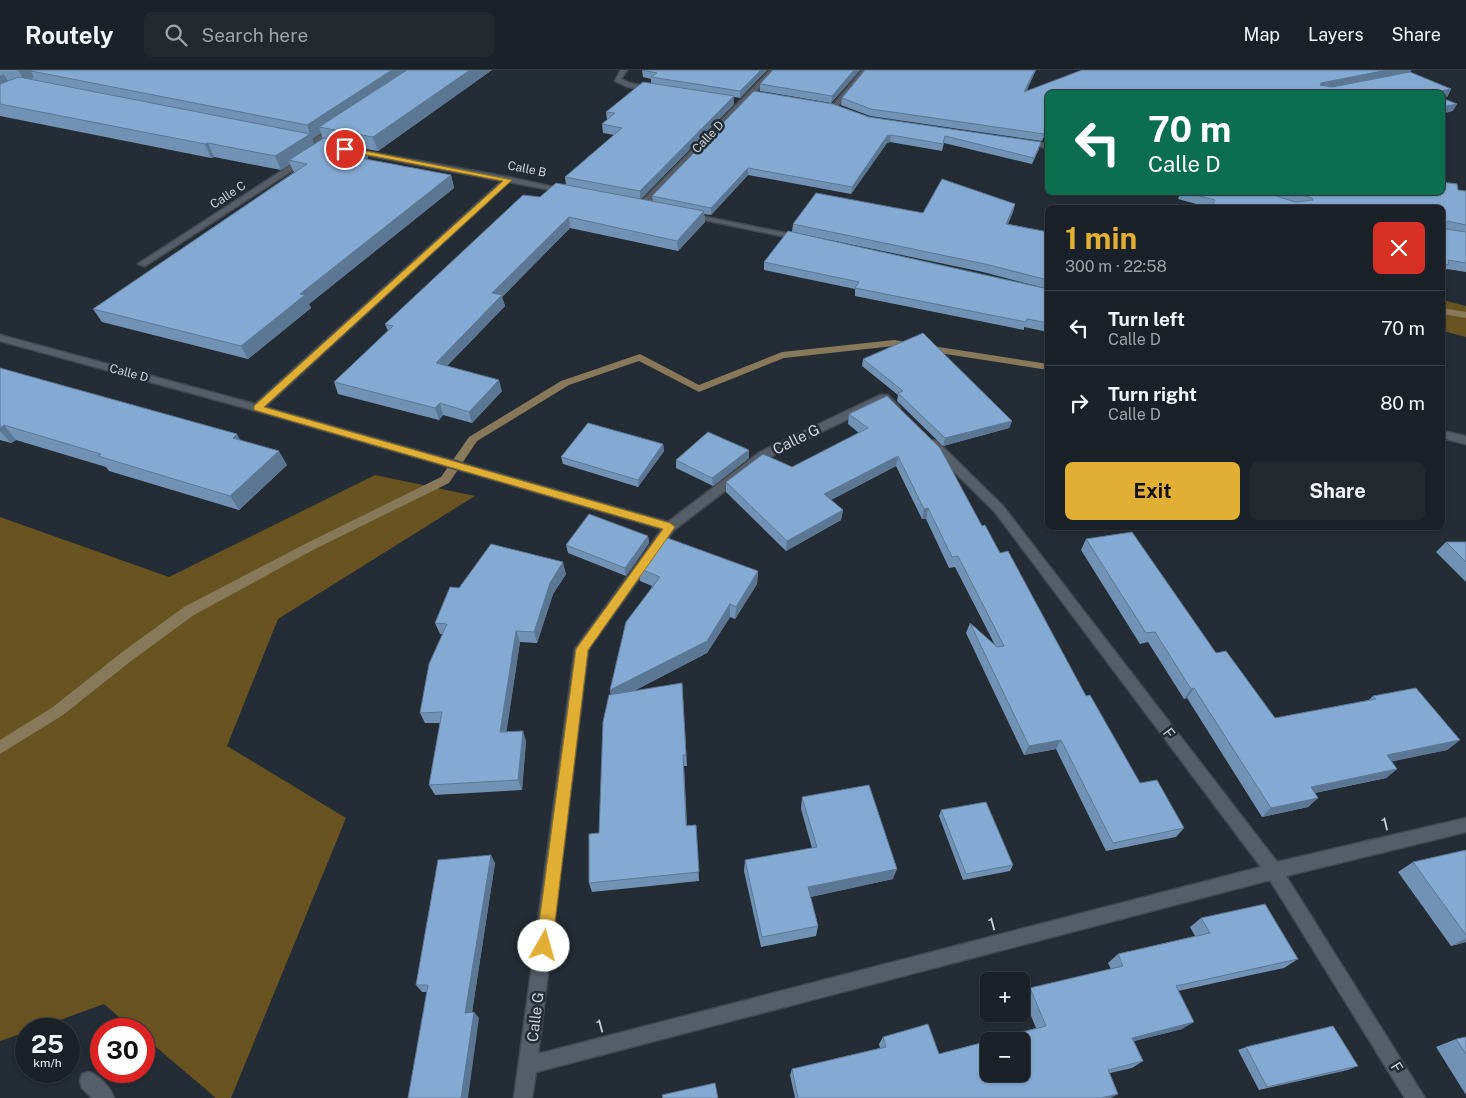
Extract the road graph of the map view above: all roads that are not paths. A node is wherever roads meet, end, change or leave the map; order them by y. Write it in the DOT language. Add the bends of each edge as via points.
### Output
graph roads {
  1 [pos="624,70"];
  2 [pos="774,70"];
  3 [pos="864,70"];
  4 [pos="666,91"];
  5 [pos="751,93"];
  6 [pos="760,94"];
  7 [pos="732,100"];
  8 [pos="742,102"];
  9 [pos="825,106"];
  10 [pos="834,107"];
  11 [pos="843,110"];
  12 [pos="344,122"];
  13 [pos="304,141"];
  14 [pos="1018,141"];
  15 [pos="313,143"];
  16 [pos="326,146"];
  17 [pos="1045,146"];
  18 [pos="346,149"];
  19 [pos="315,153"];
  20 [pos="508,180"];
  21 [pos="576,192"];
  22 [pos="634,203"];
  23 [pos="643,205"];
  24 [pos="653,207"];
  25 [pos="682,213"];
  26 [pos="808,240"];
  27 [pos="142,264"];
  28 [pos="0,338"];
  29 [pos="257,408"];
  30 [pos="904,417"];
  31 [pos="1445,435"];
  32 [pos="924,436"];
  33 [pos="1466,440"];
  34 [pos="670,527"];
  35 [pos="1466,825"];
  36 [pos="1274,871"];
  37 [pos="528,1065"];
  38 [pos="89,1081"];
  39 [pos="105,1098"];
  40 [pos="523,1098"];
  41 [pos="1416,1098"];
  1 -- 4 [label="street" via="617,80"];
  2 -- 5 [label="street, Calle D"];
  3 -- 10 [label="street"];
  5 -- 6 [label="street"];
  5 -- 8 [label="street, Calle D"];
  7 -- 8 [label="street"];
  8 -- 23 [label="street, Calle D"];
  9 -- 10 [label="street"];
  10 -- 11 [label="street"];
  12 -- 15 [label="street"];
  13 -- 15 [label="street"];
  14 -- 17 [label="street"];
  15 -- 16 [label="street"];
  18 -- 20 [label="street, Calle B"];
  19 -- 27 [label="street, Calle C"];
  20 -- 21 [label="street, Calle B"];
  20 -- 29 [label="street"];
  22 -- 23 [label="street"];
  23 -- 24 [label="street"];
  25 -- 26 [label="street"];
  28 -- 29 [label="street, Calle D"];
  29 -- 34 [label="street, Calle D"];
  30 -- 34 [label="street, Calle G" via="884,397 764,455"];
  31 -- 33 [label="street"];
  32 -- 36 [label="street, F" via="999,508"];
  34 -- 37 [label="street, Calle G" via="582,649"];
  35 -- 36 [label="street, 1"];
  36 -- 37 [label="street, 1"];
  36 -- 41 [label="street, F"];
  37 -- 40 [label="street, Calle G"];
  38 -- 39 [label="street"];
}
